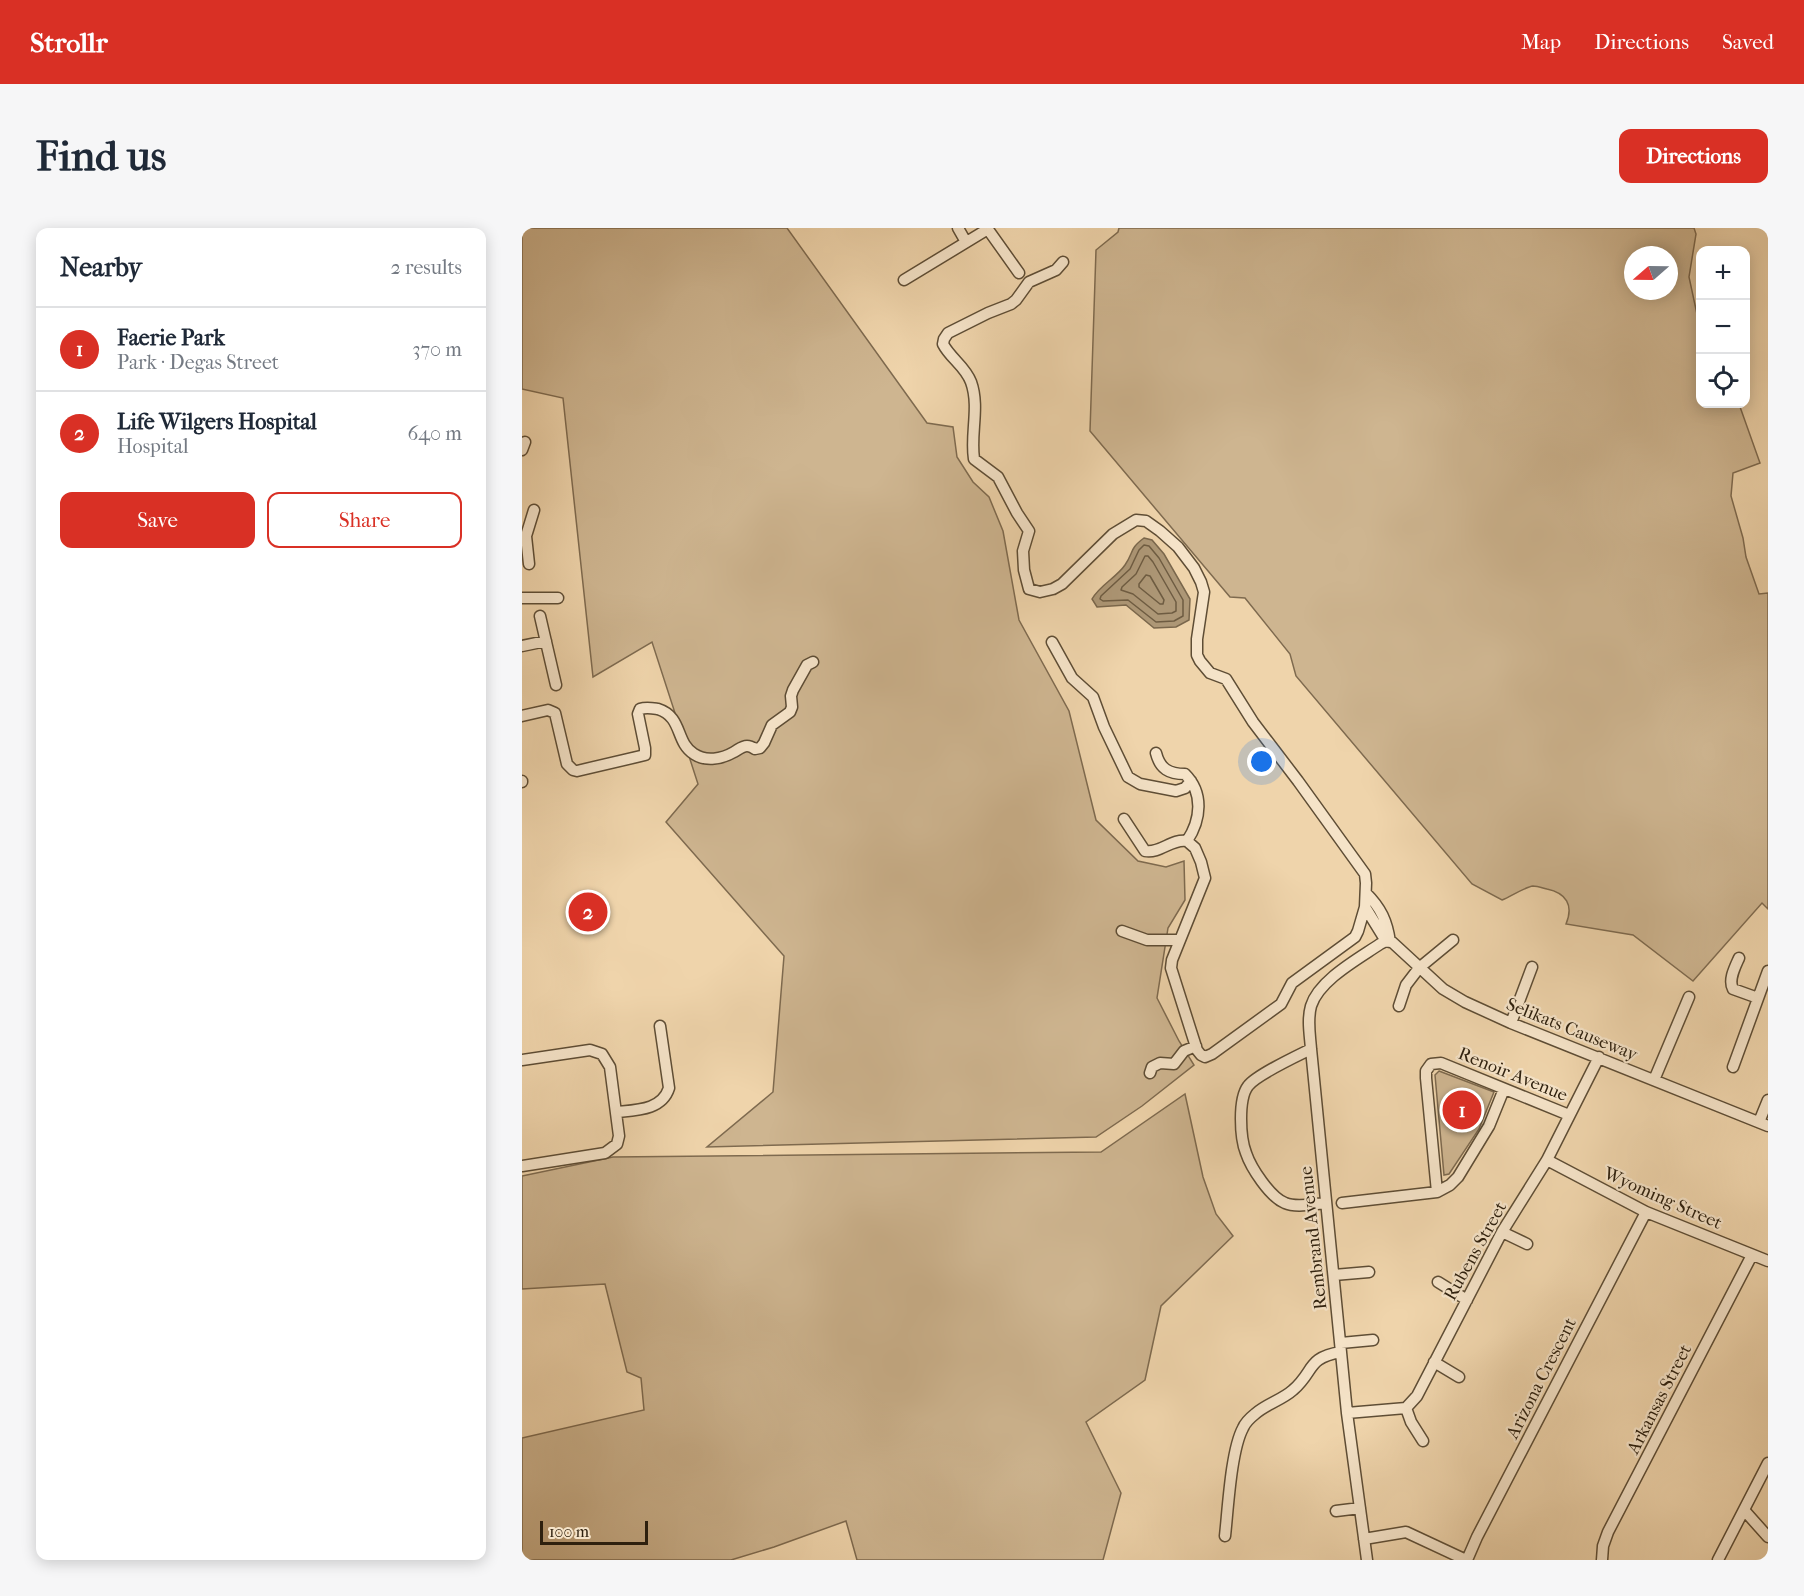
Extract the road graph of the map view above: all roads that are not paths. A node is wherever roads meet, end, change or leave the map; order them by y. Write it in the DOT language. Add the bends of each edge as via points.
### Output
graph roads {
  1 [pos="958,228"];
  2 [pos="988,228"];
  3 [pos="966,242"];
  4 [pos="1063,262"];
  5 [pos="1019,273"];
  6 [pos="904,279"];
  7 [pos="534,510"];
  8 [pos="524,537"];
  9 [pos="529,564"];
  10 [pos="522,598"];
  11 [pos="558,598"];
  12 [pos="540,616"];
  13 [pos="546,641"];
  14 [pos="1052,642"];
  15 [pos="522,646"];
  16 [pos="813,662"];
  17 [pos="556,685"];
  18 [pos="522,716"];
  19 [pos="1156,753"];
  20 [pos="1191,781"];
  21 [pos="1124,819"];
  22 [pos="1187,841"];
  23 [pos="1366,893"];
  24 [pos="1365,907"];
  25 [pos="1122,931"];
  26 [pos="1179,940"];
  27 [pos="1453,940"];
  28 [pos="1386,942"];
  29 [pos="1738,958"];
  30 [pos="1532,967"];
  31 [pos="1419,968"];
  32 [pos="1768,971"];
  33 [pos="1762,995"];
  34 [pos="1689,997"];
  35 [pos="1399,1006"];
  36 [pos="1511,1023"];
  37 [pos="660,1026"];
  38 [pos="1196,1046"];
  39 [pos="1311,1049"];
  40 [pos="1599,1057"];
  41 [pos="522,1060"];
  42 [pos="1733,1067"];
  43 [pos="1150,1073"];
  44 [pos="1654,1080"];
  45 [pos="1504,1089"];
  46 [pos="1768,1100"];
  47 [pos="617,1112"];
  48 [pos="1569,1115"];
  49 [pos="1764,1124"];
  50 [pos="1547,1160"];
  51 [pos="522,1166"];
  52 [pos="1437,1192"];
  53 [pos="1326,1203"];
  54 [pos="1342,1203"];
  55 [pos="1646,1212"];
  56 [pos="1502,1232"];
  57 [pos="1527,1244"];
  58 [pos="1752,1255"];
  59 [pos="1768,1261"];
  60 [pos="1369,1272"];
  61 [pos="1334,1275"];
  62 [pos="1438,1282"];
  63 [pos="1467,1300"];
  64 [pos="1373,1340"];
  65 [pos="1341,1348"];
  66 [pos="1434,1362"];
  67 [pos="1459,1377"];
  68 [pos="1406,1408"];
  69 [pos="1347,1413"];
  70 [pos="1423,1441"];
  71 [pos="1768,1463"];
  72 [pos="1360,1508"];
  73 [pos="1744,1510"];
  74 [pos="1336,1511"];
  75 [pos="1225,1536"];
  76 [pos="1768,1537"];
  77 [pos="1364,1539"];
  78 [pos="1367,1560"];
  79 [pos="1467,1560"];
  80 [pos="1602,1560"];
  81 [pos="1718,1560"];
  1 -- 3 [label="street"];
  2 -- 3 [label="street"];
  2 -- 5 [label="street"];
  3 -- 6 [label="street"];
  4 -- 23 [label="street" via="1056,270 1029,282 1011,304 948,333 943,344 967,373 974,392 974,459 998,477 1029,531 1022,557 1028,587 1040,592 1058,587 1132,521 1146,521 1173,542 1203,586 1197,639 1200,661 1211,674 1227,681 1361,868"];
  7 -- 8 [label="street"];
  8 -- 9 [label="street"];
  10 -- 11 [label="street"];
  12 -- 13 [label="street"];
  13 -- 15 [label="street"];
  13 -- 17 [label="street"];
  14 -- 20 [label="street" via="1072,678 1093,697 1128,777 1140,784 1176,791"];
  16 -- 18 [label="street" via="807,665 793,690 790,712 776,720 760,748 744,746 732,754 709,759 685,747 669,714 646,707 640,709 639,719 645,755 577,771 567,765 555,713 548,710"];
  19 -- 20 [label="street" via="1165,770 1185,774"];
  20 -- 22 [label="street" via="1200,806"];
  21 -- 22 [label="street" via="1145,851"];
  22 -- 26 [label="street" via="1195,848 1205,879"];
  23 -- 24 [label="street"];
  23 -- 28 [label="street" via="1388,925"];
  24 -- 28 [label="street, Selikats Causeway"];
  24 -- 38 [label="street" via="1355,937 1292,983 1281,1004 1209,1056 1201,1056"];
  25 -- 26 [label="street" via="1147,940"];
  26 -- 38 [label="street" via="1171,968"];
  27 -- 31 [label="street"];
  28 -- 31 [label="street, Selikats Causeway"];
  28 -- 39 [label="street, Rembrand Avenue" via="1327,982 1316,995 1309,1018"];
  29 -- 33 [label="street" via="1731,986"];
  30 -- 36 [label="street"];
  31 -- 35 [label="street" via="1408,982"];
  31 -- 36 [label="street, Selikats Causeway" via="1456,998"];
  32 -- 33 [label="street"];
  33 -- 42 [label="street"];
  34 -- 44 [label="street"];
  36 -- 40 [label="street, Selikats Causeway"];
  37 -- 47 [label="street" via="667,1095 655,1106"];
  38 -- 43 [label="street" via="1184,1051 1174,1064 1152,1066"];
  39 -- 53 [label="street, Rembrand Avenue"];
  39 -- 53 [label="street" via="1256,1079 1247,1088 1241,1108 1244,1146 1267,1187 1282,1202"];
  40 -- 44 [label="street, Selikats Causeway"];
  40 -- 48 [label="street, Rubens Street"];
  41 -- 47 [label="street" via="590,1050 602,1054 610,1067"];
  44 -- 49 [label="street, Selikats Causeway"];
  45 -- 48 [label="street, Renoir Avenue"];
  45 -- 52 [label="street" via="1485,1134 1458,1177"];
  45 -- 52 [label="street, Renoir Avenue" via="1441,1063 1428,1067 1426,1088"];
  46 -- 49 [label="street"];
  47 -- 51 [label="street" via="619,1136 613,1149"];
  48 -- 50 [label="street, Rubens Street"];
  50 -- 55 [label="street, Wyoming Street"];
  50 -- 56 [label="street, Rubens Street"];
  52 -- 54 [label="street"];
  53 -- 61 [label="street, Rembrand Avenue"];
  55 -- 58 [label="street, Wyoming Street"];
  55 -- 79 [label="street, Arizona Crescent"];
  56 -- 57 [label="street"];
  56 -- 63 [label="street, Rubens Street"];
  58 -- 59 [label="street, Wyoming Street"];
  58 -- 80 [label="street, Arkansas Street" via="1608,1532"];
  60 -- 61 [label="street"];
  61 -- 65 [label="street, Rembrand Avenue"];
  62 -- 63 [label="street"];
  63 -- 66 [label="street, Rubens Street"];
  64 -- 65 [label="street"];
  65 -- 69 [label="street, Rembrand Avenue"];
  65 -- 75 [label="street" via="1316,1360 1291,1391 1255,1414 1242,1429"];
  66 -- 67 [label="street"];
  66 -- 68 [label="street, Rubens Street" via="1417,1396"];
  68 -- 69 [label="street"];
  68 -- 70 [label="street"];
  69 -- 72 [label="street, Rembrand Avenue"];
  71 -- 73 [label="street"];
  72 -- 74 [label="street"];
  72 -- 77 [label="street, Rembrand Avenue"];
  73 -- 76 [label="street"];
  73 -- 81 [label="street"];
  77 -- 78 [label="street, Rembrand Avenue"];
  77 -- 79 [label="street" via="1406,1532"];
}
